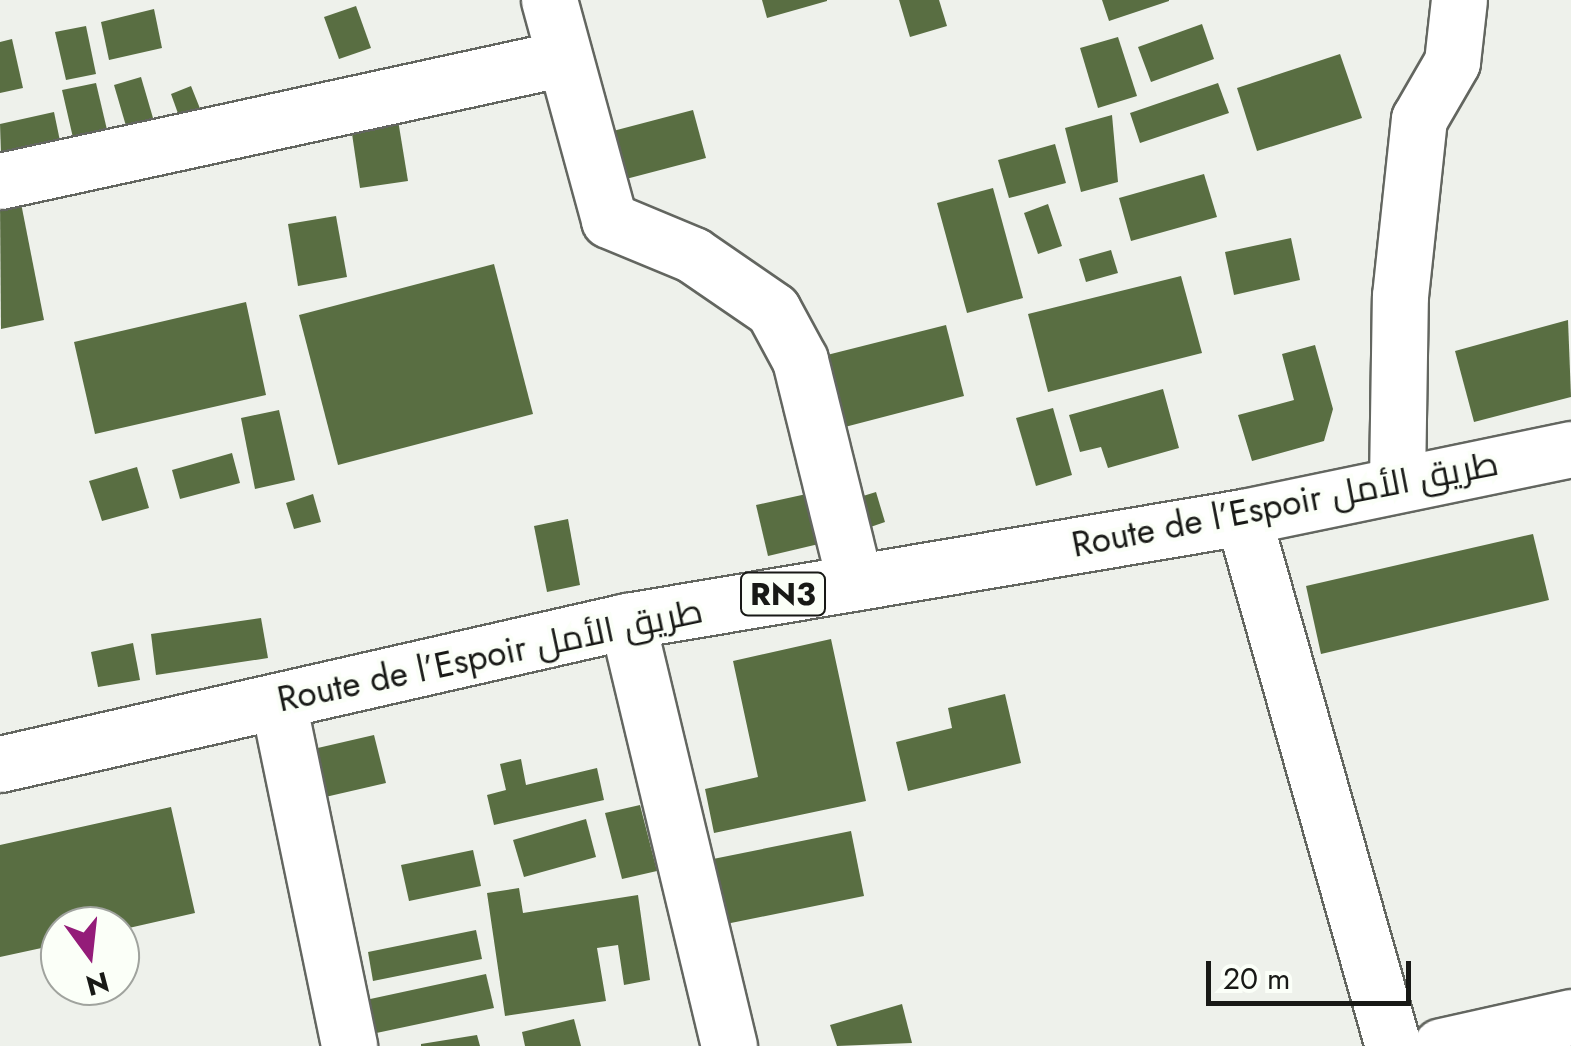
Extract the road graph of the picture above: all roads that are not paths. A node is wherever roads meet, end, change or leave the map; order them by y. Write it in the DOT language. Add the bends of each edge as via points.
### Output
graph roads {
  1 [pos="549,0"];
  2 [pos="1459,0"];
  3 [pos="564,58"];
  4 [pos="0,181"];
  5 [pos="1571,449"];
  6 [pos="1397,482"];
  7 [pos="1243,517"];
  8 [pos="855,582"];
  9 [pos="627,621"];
  10 [pos="278,702"];
  11 [pos="0,764"];
  12 [pos="1571,1018"];
  13 [pos="349,1046"];
  14 [pos="728,1046"];
  15 [pos="1392,1046"];
  16 [pos="1441,1046"];
  1 -- 3 [label="main road"];
  2 -- 6 [label="main road" via="1452,62 1419,119 1400,296"];
  3 -- 4 [label="main road"];
  3 -- 8 [label="main road" via="609,220 693,254 773,310 800,360"];
  5 -- 6 [label="main road, Route de l’Espoir طريق الأمل / RN3"];
  6 -- 7 [label="main road, Route de l’Espoir طريق الأمل / RN3"];
  7 -- 8 [label="main road, Route de l’Espoir طريق الأمل / RN3"];
  7 -- 15 [label="main road"];
  8 -- 9 [label="main road, Route de l’Espoir طريق الأمل / RN3"];
  9 -- 10 [label="main road, Route de l’Espoir طريق الأمل / RN3"];
  9 -- 14 [label="main road"];
  10 -- 11 [label="main road, Route de l’Espoir طريق الأمل / RN3"];
  10 -- 13 [label="main road"];
  12 -- 16 [label="main road"];
}
